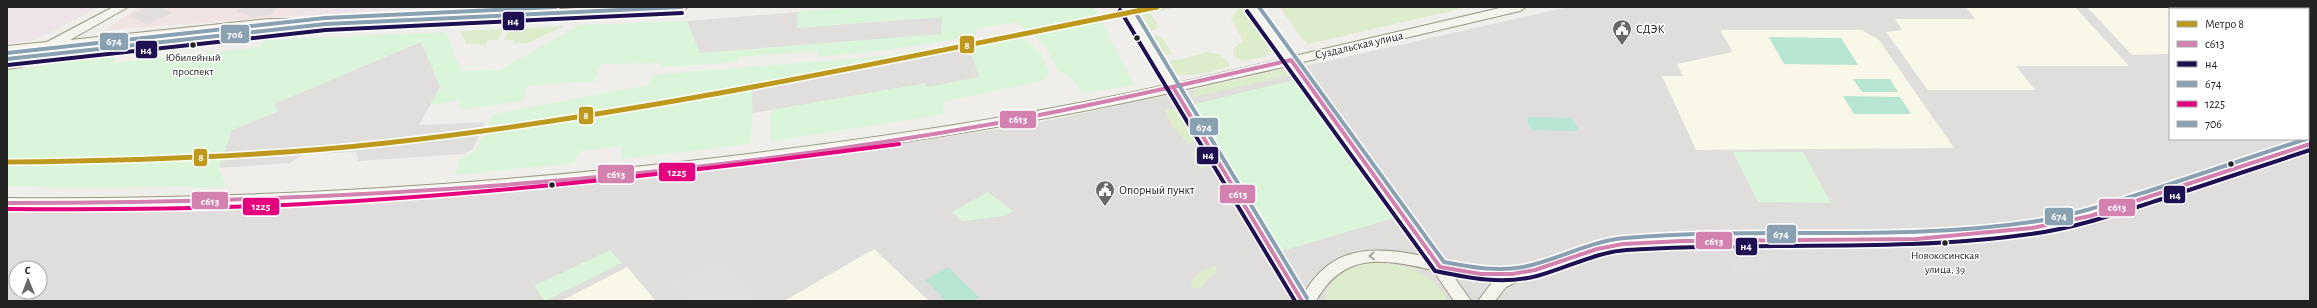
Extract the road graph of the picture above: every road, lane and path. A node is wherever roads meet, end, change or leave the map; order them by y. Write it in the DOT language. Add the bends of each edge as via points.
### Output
graph roads {
  1 [pos="122,7"];
  2 [pos="682,7"];
  3 [pos="1126,7"];
  4 [pos="1252,7"];
  5 [pos="1520,7"];
  6 [pos="326,24"];
  7 [pos="88,25"];
  8 [pos="97,41"];
  9 [pos="48,46"];
  10 [pos="7,50"];
  11 [pos="29,56"];
  12 [pos="7,59"];
  13 [pos="1291,60"];
  14 [pos="7,65"];
  15 [pos="1173,87"];
  16 [pos="2310,144"];
  17 [pos="7,203"];
  18 [pos="1410,260"];
  19 [pos="1440,267"];
  20 [pos="1523,272"];
  21 [pos="1319,283"];
  22 [pos="1452,285"];
  23 [pos="1302,301"];
  24 [pos="1308,301"];
  25 [pos="1312,301"];
  26 [pos="1463,301"];
  27 [pos="1486,301"];
  1 -- 7 [label="street"];
  2 -- 6 [label="street"];
  3 -- 15 [label="street"];
  4 -- 13 [label="street"];
  5 -- 13 [label="street, Суздальская улица"];
  6 -- 8 [label="street" via="268,23"];
  6 -- 11 [label="street"];
  7 -- 8 [label="street" via="85,32"];
  7 -- 9 [label="street"];
  8 -- 9 [label="street"];
  9 -- 10 [label="street"];
  9 -- 11 [label="street"];
  11 -- 12 [label="street"];
  11 -- 14 [label="street" via="15,64"];
  13 -- 15 [label="street, Суздальская улица"];
  13 -- 19 [label="street"];
  15 -- 17 [label="street, Суздальская улица" via="1029,117 961,128 776,155 599,176 368,195 230,201"];
  15 -- 23 [label="street"];
  16 -- 20 [label="street" via="2090,216 2061,223 1987,234 1894,240 1737,240 1607,246"];
  18 -- 19 [label="street"];
  18 -- 21 [label="street, one-way" via="1382,255 1354,259 1332,269"];
  18 -- 22 [label="street" via="1435,271"];
  19 -- 20 [label="street" via="1495,276"];
  19 -- 22 [label="street"];
  20 -- 27 [label="street" via="1500,283"];
  21 -- 24 [label="street"];
  21 -- 25 [label="street"];
  22 -- 26 [label="street"];
}
